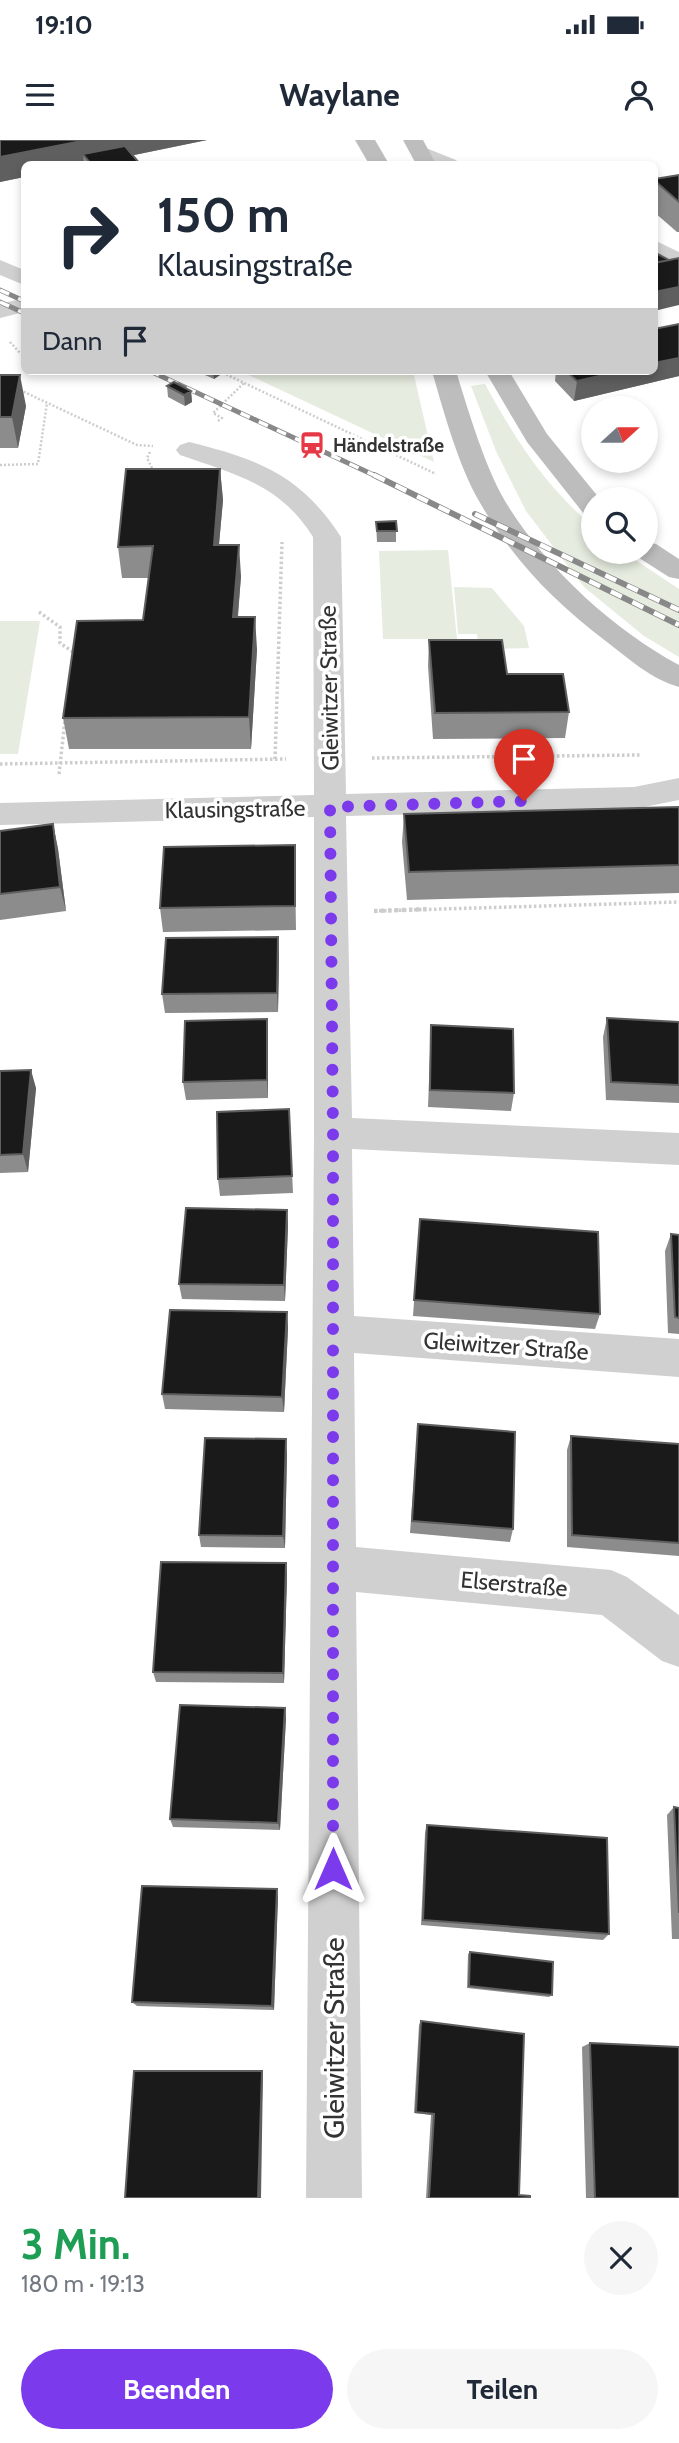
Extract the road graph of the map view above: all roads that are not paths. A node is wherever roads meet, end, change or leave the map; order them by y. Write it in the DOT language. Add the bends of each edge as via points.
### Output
graph roads {
  1 [pos="365,140"];
  2 [pos="420,152"];
  3 [pos="377,161"];
  4 [pos="442,161"];
  5 [pos="658,249"];
  6 [pos="679,261"];
  7 [pos="0,267"];
  8 [pos="21,277"];
  9 [pos="21,306"];
  10 [pos="0,311"];
  11 [pos="445,375"];
  12 [pos="499,375"];
  13 [pos="177,441"];
  14 [pos="581,493"];
  15 [pos="658,558"];
  16 [pos="679,571"];
  17 [pos="679,677"];
  18 [pos="679,789"];
  19 [pos="330,807"];
  20 [pos="0,814"];
  21 [pos="333,1133"];
  22 [pos="679,1149"];
  23 [pos="333,1333"];
  24 [pos="679,1358"];
  25 [pos="333,1567"];
  26 [pos="679,1644"];
  27 [pos="334,2198"];
  1 -- 3 [label="main road"];
  2 -- 4 [label="street"];
  5 -- 6 [label="street"];
  7 -- 8 [label="street"];
  9 -- 10 [label="street"];
  11 -- 17 [label="main road" via="491,500 523,549 585,612"];
  12 -- 14 [label="main road" via="536,437"];
  13 -- 19 [label="street, Gleiwitzer Straße" via="268,478 302,500 327,537"];
  15 -- 16 [label="main road"];
  18 -- 19 [label="street, Klausingstraße" via="634,798"];
  19 -- 20 [label="street, Klausingstraße"];
  19 -- 21 [label="street, Gleiwitzer Straße"];
  21 -- 22 [label="street"];
  21 -- 23 [label="street, Gleiwitzer Straße"];
  23 -- 24 [label="street, Gleiwitzer Straße"];
  23 -- 25 [label="street, Gleiwitzer Straße"];
  25 -- 26 [label="street, Elserstraße" via="611,1593"];
  25 -- 27 [label="street, Gleiwitzer Straße"];
}
